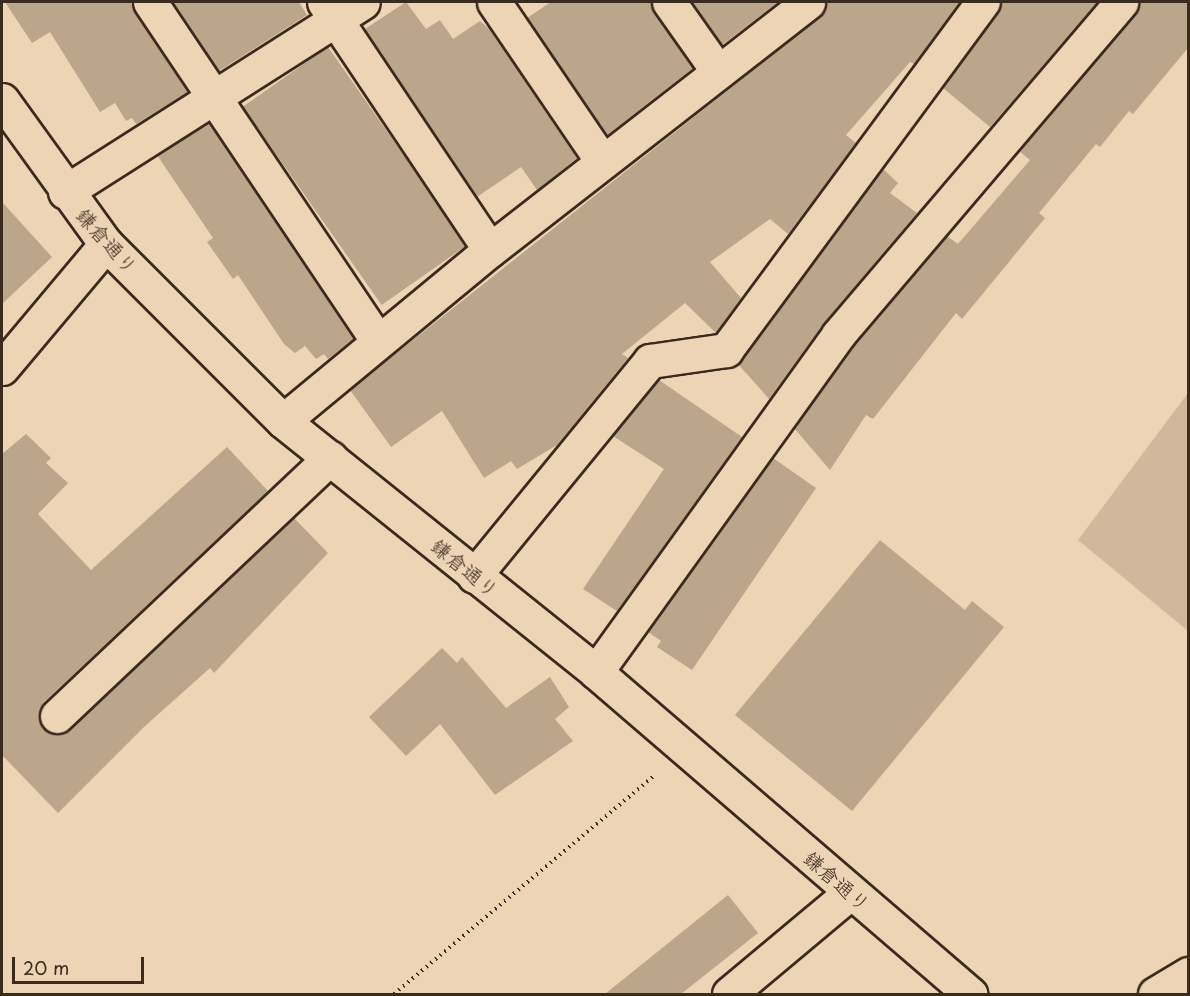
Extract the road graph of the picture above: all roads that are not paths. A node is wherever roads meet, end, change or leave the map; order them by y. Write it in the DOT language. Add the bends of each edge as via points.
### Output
graph roads {
  1 [pos="150,2"];
  2 [pos="363,2"];
  3 [pos="494,2"];
  4 [pos="669,2"];
  5 [pos="808,2"];
  6 [pos="983,2"];
  7 [pos="1120,2"];
  8 [pos="330,10"];
  9 [pos="717,70"];
  10 [pos="213,97"];
  11 [pos="2,101"];
  12 [pos="602,161"];
  13 [pos="65,192"];
  14 [pos="106,244"];
  15 [pos="490,250"];
  16 [pos="378,341"];
  17 [pos="2,368"];
  18 [pos="283,421"];
  19 [pos="330,458"];
  20 [pos="474,576"];
  21 [pos="596,672"];
  22 [pos="57,716"];
  23 [pos="850,893"];
  24 [pos="1188,974"];
  25 [pos="729,994"];
  26 [pos="971,994"];
  27 [pos="1155,994"];
  1 -- 10 [label="street"];
  2 -- 8 [label="street"];
  3 -- 12 [label="street"];
  4 -- 9 [label="street"];
  5 -- 9 [label="street"];
  6 -- 20 [label="street" via="726,350 650,361"];
  7 -- 21 [label="street" via="838,335"];
  8 -- 10 [label="street"];
  8 -- 15 [label="street"];
  9 -- 12 [label="street"];
  10 -- 13 [label="street"];
  10 -- 16 [label="street"];
  11 -- 13 [label="street, 鎌倉通り"];
  12 -- 15 [label="street"];
  13 -- 14 [label="street, 鎌倉通り"];
  14 -- 17 [label="street"];
  14 -- 18 [label="street, 鎌倉通り"];
  15 -- 16 [label="street"];
  16 -- 18 [label="street"];
  18 -- 19 [label="street, 鎌倉通り"];
  19 -- 20 [label="street, 鎌倉通り"];
  19 -- 22 [label="street"];
  20 -- 21 [label="street, 鎌倉通り"];
  21 -- 23 [label="street, 鎌倉通り"];
  23 -- 25 [label="street"];
  23 -- 26 [label="street, 鎌倉通り"];
  24 -- 27 [label="street"];
}
